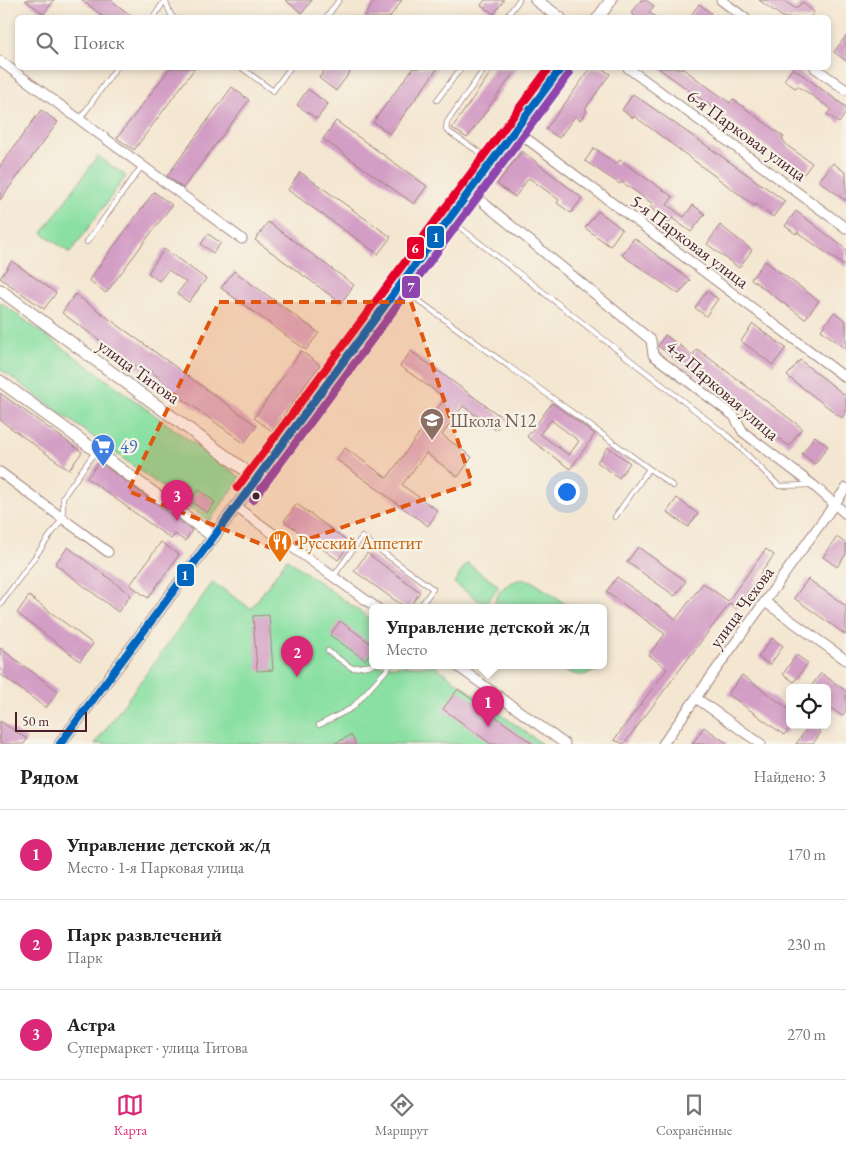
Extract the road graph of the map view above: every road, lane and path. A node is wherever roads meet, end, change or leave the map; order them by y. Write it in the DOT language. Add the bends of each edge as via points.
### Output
graph roads {
  1 [pos="165,0"];
  2 [pos="338,0"];
  3 [pos="519,0"];
  4 [pos="536,0"];
  5 [pos="612,0"];
  6 [pos="721,0"];
  7 [pos="155,15"];
  8 [pos="171,15"];
  9 [pos="328,15"];
  10 [pos="508,15"];
  11 [pos="556,15"];
  12 [pos="600,15"];
  13 [pos="741,15"];
  14 [pos="0,61"];
  15 [pos="115,70"];
  16 [pos="245,70"];
  17 [pos="288,70"];
  18 [pos="460,70"];
  19 [pos="484,70"];
  20 [pos="560,70"];
  21 [pos="631,70"];
  22 [pos="818,70"];
  23 [pos="846,90"];
  24 [pos="437,100"];
  25 [pos="80,119"];
  26 [pos="515,130"];
  27 [pos="492,161"];
  28 [pos="143,166"];
  29 [pos="469,191"];
  30 [pos="449,218"];
  31 [pos="846,228"];
  32 [pos="242,239"];
  33 [pos="88,242"];
  34 [pos="399,286"];
  35 [pos="0,290"];
  36 [pos="846,378"];
  37 [pos="0,381"];
  38 [pos="96,450"];
  39 [pos="649,469"];
  40 [pos="0,472"];
  41 [pos="257,479"];
  42 [pos="813,485"];
  43 [pos="673,486"];
  44 [pos="846,488"];
  45 [pos="834,505"];
  46 [pos="236,507"];
  47 [pos="846,514"];
  48 [pos="615,517"];
  49 [pos="63,518"];
  50 [pos="214,537"];
  51 [pos="108,552"];
  52 [pos="333,576"];
  53 [pos="765,602"];
  54 [pos="0,604"];
  55 [pos="372,604"];
  56 [pos="422,604"];
  57 [pos="328,651"];
  58 [pos="846,660"];
  59 [pos="369,666"];
  60 [pos="387,669"];
  61 [pos="461,669"];
  62 [pos="696,698"];
  63 [pos="319,725"];
  64 [pos="60,744"];
  65 [pos="565,744"];
  66 [pos="663,744"];
  67 [pos="760,744"];
  1 -- 7 [label="lane"];
  1 -- 8 [label="lane"];
  2 -- 9 [label="lane"];
  3 -- 10 [label="lane"];
  4 -- 11 [label="main road"];
  5 -- 12 [label="main road"];
  6 -- 13 [label="street"];
  14 -- 25 [label="street"];
  15 -- 25 [label="lane"];
  16 -- 17 [label="lane" via="273,90"];
  18 -- 24 [label="lane"];
  19 -- 27 [label="lane" via="446,122 446,130"];
  20 -- 26 [label="main road"];
  21 -- 31 [label="street, 6-я Парковая улица"];
  22 -- 23 [label="street"];
  25 -- 28 [label="street"];
  26 -- 27 [label="main road"];
  26 -- 36 [label="street, 5-я Парковая улица"];
  27 -- 29 [label="main road"];
  28 -- 32 [label="street"];
  28 -- 33 [label="lane"];
  29 -- 30 [label="main road"];
  29 -- 42 [label="street, 4-я Парковая улица" via="651,340 653,355 734,416 743,432"];
  30 -- 34 [label="main road"];
  30 -- 42 [label="lane" via="728,436 779,486"];
  34 -- 39 [label="lane"];
  34 -- 41 [label="main road"];
  35 -- 41 [label="main road, улица Титова"];
  37 -- 38 [label="main road"];
  38 -- 49 [label="lane" via="63,497"];
  38 -- 50 [label="main road"];
  39 -- 43 [label="lane"];
  39 -- 48 [label="lane"];
  40 -- 49 [label="street"];
  41 -- 46 [label="main road"];
  42 -- 45 [label="street, 4-я Парковая улица"];
  44 -- 45 [label="street, улица Чехова"];
  45 -- 47 [label="street, 4-я Парковая улица"];
  45 -- 53 [label="street, улица Чехова"];
  46 -- 50 [label="main road"];
  46 -- 52 [label="street"];
  49 -- 51 [label="street"];
  49 -- 54 [label="lane"];
  50 -- 64 [label="main road"];
  52 -- 55 [label="street"];
  52 -- 56 [label="lane" via="362,537 433,589"];
  53 -- 58 [label="street"];
  53 -- 62 [label="street, улица Чехова"];
  57 -- 59 [label="lane" via="352,668"];
  60 -- 63 [label="lane" via="352,708"];
  61 -- 65 [label="street"];
  62 -- 66 [label="street, улица Чехова"];
  62 -- 67 [label="street"];
}
